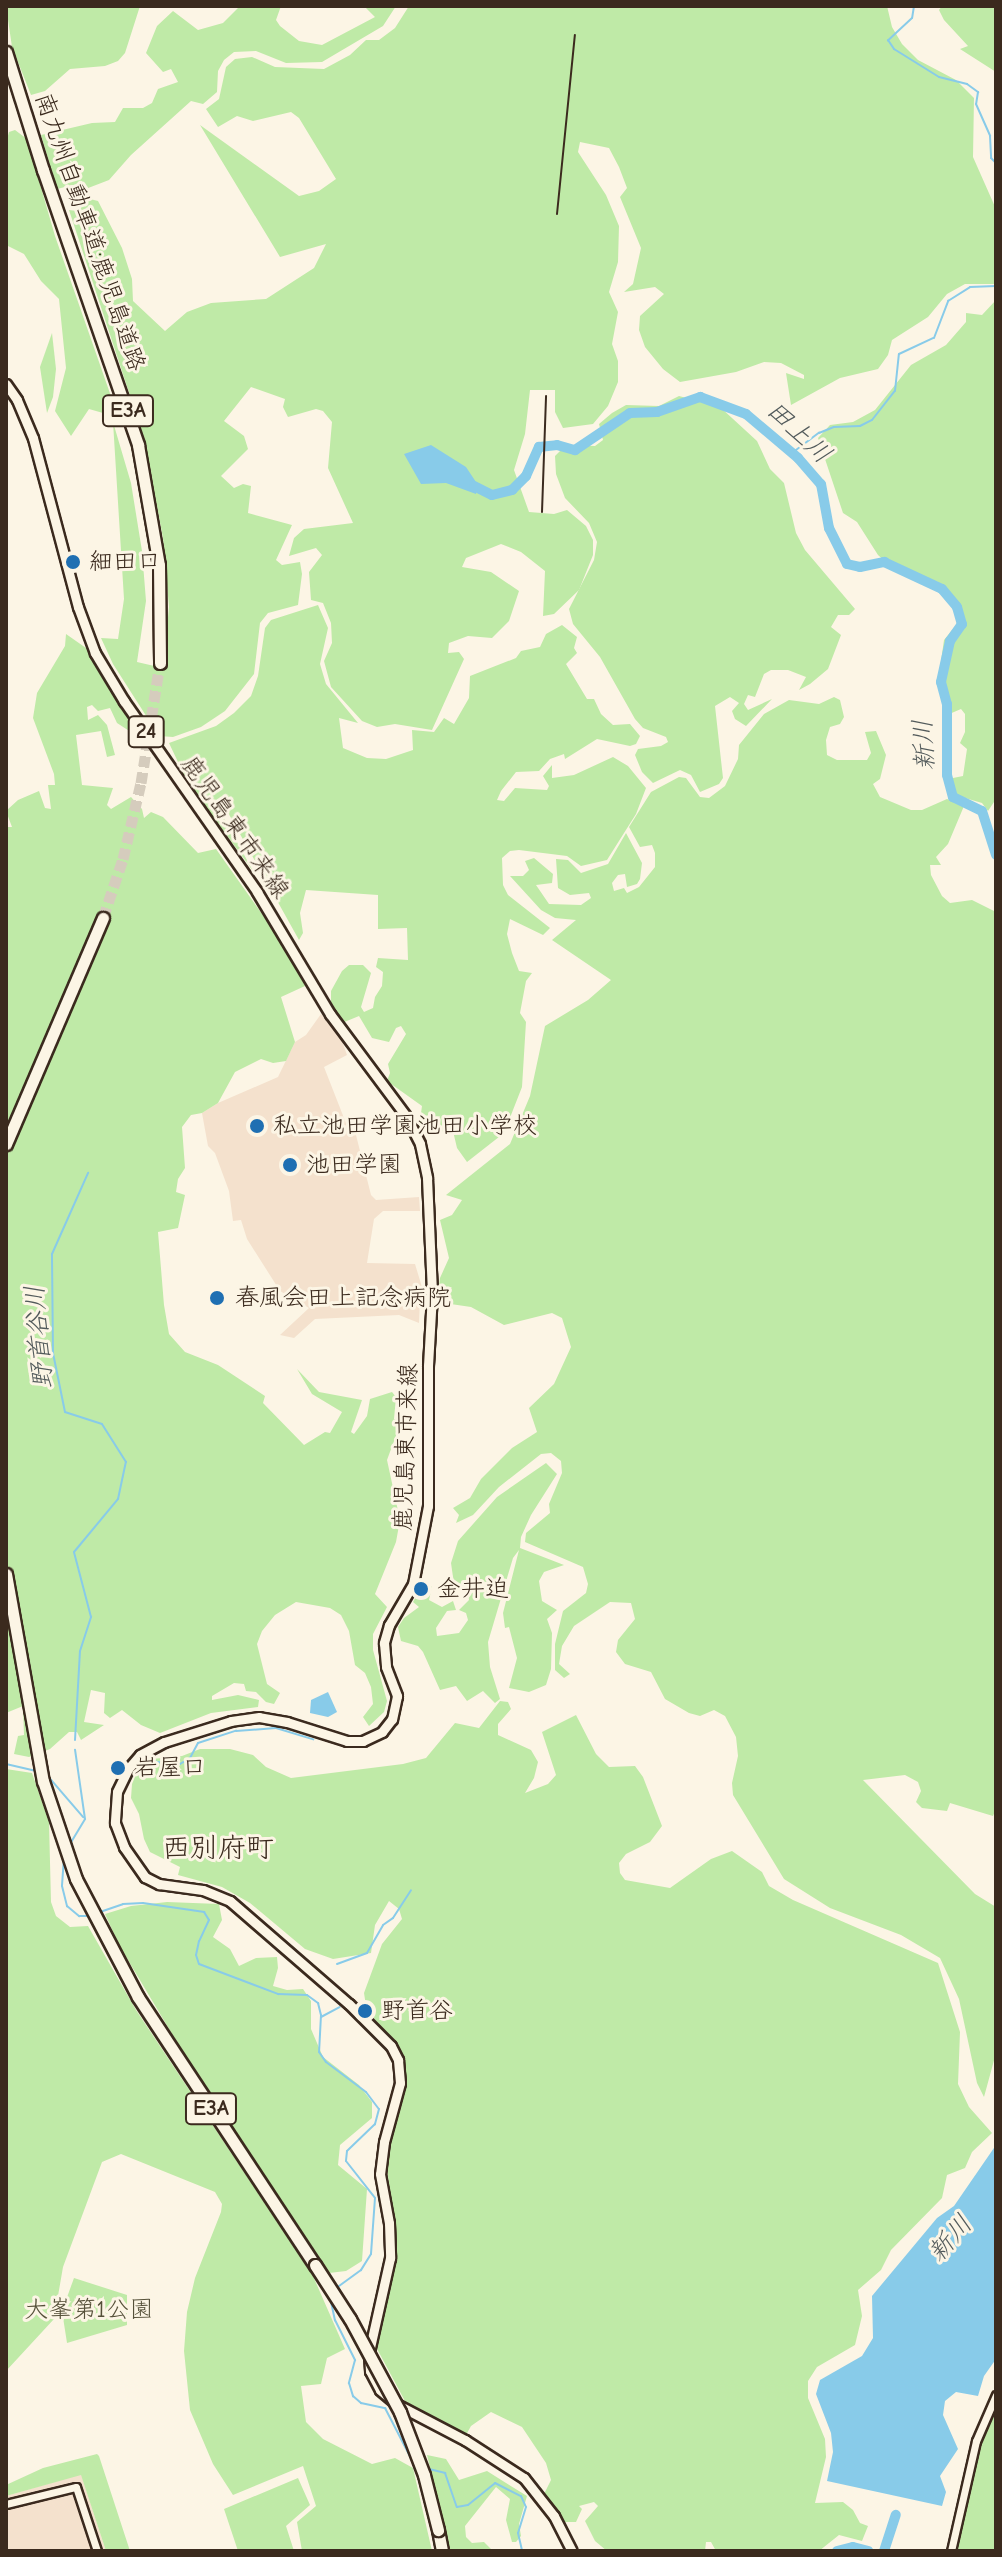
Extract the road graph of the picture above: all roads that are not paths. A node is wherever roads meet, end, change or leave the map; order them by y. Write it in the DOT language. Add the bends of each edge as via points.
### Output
graph roads {
  1 [pos="6,52"];
  2 [pos="6,384"];
  3 [pos="160,663"];
  4 [pos="103,918"];
  5 [pos="6,1144"];
  6 [pos="6,1574"];
  7 [pos="996,2395"];
  8 [pos="6,2504"];
  9 [pos="97,2551"];
  10 [pos="442,2551"];
  11 [pos="572,2551"];
  12 [pos="951,2551"];
  1 -- 3 [label="highway, 南九州自動車道;鹿児島道路 / E3A" via="138,445 159,565"];
  2 -- 11 [label="main road, 鹿児島東市来線 / 24" via="33,438 95,653 257,892 330,1014 406,1116 420,1144 427,1178 432,1281 428,1506 413,1584 384,1643 397,1696 392,1719 382,1732 363,1741 259,1717 164,1742 128,1769 117,1792 115,1823 145,1877 230,1901 391,2046 400,2083 380,2174 390,2258 369,2352 370,2371 380,2390 398,2405 524,2478 554,2516"];
  4 -- 5 [label="highway"];
  6 -- 10 [label="highway, E3A, bridge" via="43,1781 76,1879 111,1952 167,2043 350,2319 400,2412 424,2475"];
  7 -- 12 [label="street" via="976,2441"];
  8 -- 9 [label="street" via="76,2487"];
}
